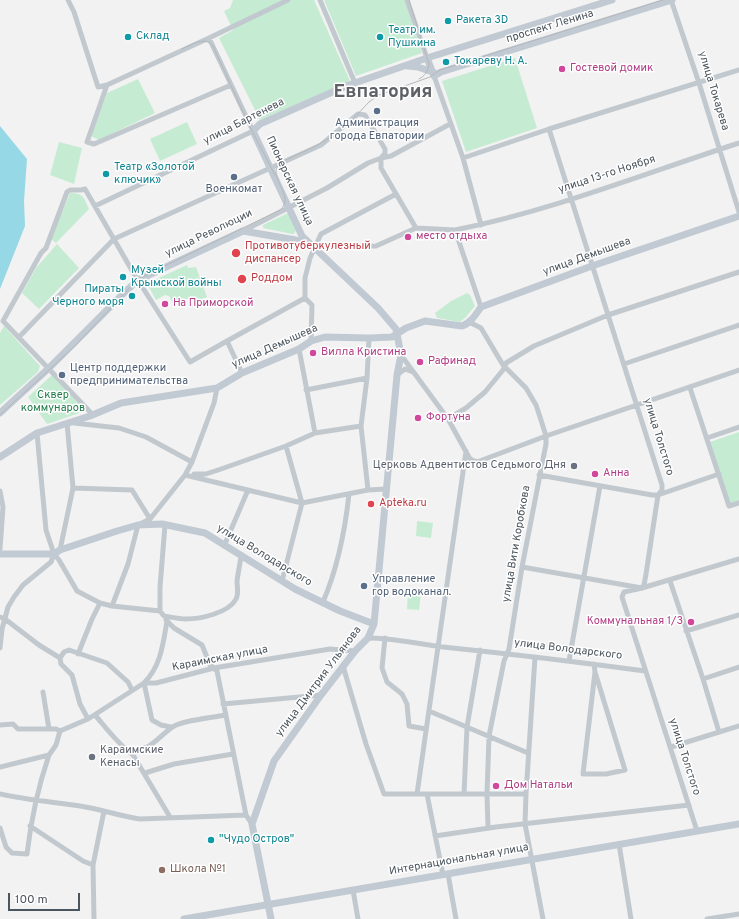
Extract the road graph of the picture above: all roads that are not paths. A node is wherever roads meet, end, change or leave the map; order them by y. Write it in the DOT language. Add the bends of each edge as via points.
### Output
graph roads {
  1 [pos="68,0"];
  2 [pos="288,0"];
  3 [pos="320,0"];
  4 [pos="408,0"];
  5 [pos="612,0"];
  6 [pos="672,0"];
  7 [pos="209,38"];
  8 [pos="427,58"];
  9 [pos="406,66"];
  10 [pos="739,70"];
  11 [pos="436,74"];
  12 [pos="699,82"];
  13 [pos="355,83"];
  14 [pos="231,84"];
  15 [pos="107,85"];
  16 [pos="450,124"];
  17 [pos="549,129"];
  18 [pos="253,131"];
  19 [pos="739,144"];
  20 [pos="719,150"];
  21 [pos="382,158"];
  22 [pos="463,158"];
  23 [pos="271,168"];
  24 [pos="396,194"];
  25 [pos="570,198"];
  26 [pos="95,206"];
  27 [pos="289,208"];
  28 [pos="739,212"];
  29 [pos="739,216"];
  30 [pos="481,225"];
  31 [pos="416,228"];
  32 [pos="455,230"];
  33 [pos="243,231"];
  34 [pos="299,238"];
  35 [pos="114,239"];
  36 [pos="314,248"];
  37 [pos="592,266"];
  38 [pos="739,272"];
  39 [pos="138,280"];
  40 [pos="305,298"];
  41 [pos="481,307"];
  42 [pos="608,315"];
  43 [pos="469,322"];
  44 [pos="739,325"];
  45 [pos="398,333"];
  46 [pos="19,336"];
  47 [pos="369,338"];
  48 [pos="226,340"];
  49 [pos="311,341"];
  50 [pos="299,349"];
  51 [pos="401,355"];
  52 [pos="624,364"];
  53 [pos="505,366"];
  54 [pos="49,368"];
  55 [pos="739,370"];
  56 [pos="414,372"];
  57 [pos="242,373"];
  58 [pos="397,375"];
  59 [pos="367,378"];
  60 [pos="217,388"];
  61 [pos="690,388"];
  62 [pos="306,390"];
  63 [pos="638,406"];
  64 [pos="0,413"];
  65 [pos="95,414"];
  66 [pos="448,419"];
  67 [pos="68,423"];
  68 [pos="98,425"];
  69 [pos="361,426"];
  70 [pos="739,427"];
  71 [pos="37,433"];
  72 [pos="315,433"];
  73 [pos="546,436"];
  74 [pos="707,438"];
  75 [pos="286,446"];
  76 [pos="466,451"];
  77 [pos="0,457"];
  78 [pos="192,462"];
  79 [pos="719,474"];
  80 [pos="185,475"];
  81 [pos="539,475"];
  82 [pos="600,486"];
  83 [pos="73,488"];
  84 [pos="386,489"];
  85 [pos="248,490"];
  86 [pos="368,490"];
  87 [pos="0,491"];
  88 [pos="349,494"];
  89 [pos="658,495"];
  90 [pos="302,503"];
  91 [pos="739,503"];
  92 [pos="150,519"];
  93 [pos="138,525"];
  94 [pos="165,525"];
  95 [pos="224,546"];
  96 [pos="0,549"];
  97 [pos="57,552"];
  98 [pos="0,554"];
  99 [pos="241,556"];
  100 [pos="739,559"];
  101 [pos="522,568"];
  102 [pos="583,578"];
  103 [pos="282,581"];
  104 [pos="670,581"];
  105 [pos="642,588"];
  106 [pos="323,602"];
  107 [pos="100,603"];
  108 [pos="112,606"];
  109 [pos="160,611"];
  110 [pos="739,615"];
  111 [pos="3,618"];
  112 [pos="165,619"];
  113 [pos="374,624"];
  114 [pos="686,631"];
  115 [pos="368,638"];
  116 [pos="385,638"];
  117 [pos="438,646"];
  118 [pos="0,648"];
  119 [pos="480,650"];
  120 [pos="355,651"];
  121 [pos="507,653"];
  122 [pos="78,654"];
  123 [pos="535,657"];
  124 [pos="60,658"];
  125 [pos="570,661"];
  126 [pos="594,664"];
  127 [pos="343,666"];
  128 [pos="739,667"];
  129 [pos="214,668"];
  130 [pos="645,671"];
  131 [pos="595,672"];
  132 [pos="703,679"];
  133 [pos="144,682"];
  134 [pos="132,690"];
  135 [pos="43,692"];
  136 [pos="321,695"];
  137 [pos="223,704"];
  138 [pos="429,711"];
  139 [pos="95,714"];
  140 [pos="225,715"];
  141 [pos="88,719"];
  142 [pos="0,725"];
  143 [pos="739,726"];
  144 [pos="171,727"];
  145 [pos="467,727"];
  146 [pos="49,729"];
  147 [pos="426,729"];
  148 [pos="60,731"];
  149 [pos="719,732"];
  150 [pos="489,736"];
  151 [pos="671,747"];
  152 [pos="528,753"];
  153 [pos="233,754"];
  154 [pos="49,755"];
  155 [pos="134,755"];
  156 [pos="0,767"];
  157 [pos="145,773"];
  158 [pos="0,794"];
  159 [pos="417,794"];
  160 [pos="427,794"];
  161 [pos="464,794"];
  162 [pos="487,794"];
  163 [pos="526,794"];
  164 [pos="35,800"];
  165 [pos="689,805"];
  166 [pos="104,811"];
  167 [pos="246,815"];
  168 [pos="170,817"];
  169 [pos="252,824"];
  170 [pos="525,824"];
  171 [pos="739,824"];
  172 [pos="30,826"];
  173 [pos="0,828"];
  174 [pos="488,828"];
  175 [pos="697,831"];
  176 [pos="435,836"];
  177 [pos="619,844"];
  178 [pos="532,858"];
  179 [pos="93,865"];
  180 [pos="446,875"];
  181 [pos="353,890"];
  182 [pos="269,904"];
  183 [pos="739,914"];
  184 [pos="717,918"];
  185 [pos="94,919"];
  186 [pos="184,919"];
  187 [pos="271,919"];
  188 [pos="358,919"];
  189 [pos="456,919"];
  190 [pos="543,919"];
  191 [pos="631,919"];
  192 [pos="707,919"];
  1 -- 15 [label="street" via="98,88"];
  2 -- 7 [label="street"];
  3 -- 13 [label="street"];
  4 -- 8 [label="street"];
  5 -- 8 [label="street, проспект Ленина"];
  6 -- 11 [label="street, проспект Ленина"];
  6 -- 12 [label="street, улица Токарева"];
  7 -- 14 [label="street, Пионерская улица"];
  7 -- 15 [label="street"];
  8 -- 9 [label="street, проспект Ленина"];
  8 -- 11 [label="street"];
  9 -- 11 [label="street" via="418,67"];
  9 -- 13 [label="street, улица Бартенева"];
  10 -- 12 [label="street"];
  11 -- 16 [label="street"];
  12 -- 17 [label="street"];
  12 -- 20 [label="street, улица Токарева"];
  13 -- 18 [label="street, улица Бартенева" via="260,124"];
  14 -- 15 [label="street" via="94,144 87,142"];
  14 -- 18 [label="street, Пионерская улица"];
  16 -- 21 [label="street, улица Революции" via="392,156"];
  16 -- 22 [label="street"];
  17 -- 22 [label="street"];
  17 -- 25 [label="street, улица Толстого"];
  18 -- 23 [label="street, Пионерская улица"];
  18 -- 26 [label="street, улица Бартенева"];
  19 -- 20 [label="street, улица 13-го Ноября"];
  20 -- 25 [label="street, улица 13-го Ноября"];
  20 -- 28 [label="street, улица Токарева"];
  21 -- 23 [label="street" via="385,148 368,119 363,114 358,114 322,145"];
  21 -- 24 [label="street" via="381,168"];
  21 -- 27 [label="street, улица Революции" via="368,163"];
  22 -- 30 [label="street"];
  23 -- 27 [label="street, Пионерская улица"];
  23 -- 35 [label="street"];
  24 -- 31 [label="street"];
  24 -- 36 [label="street" via="320,234"];
  25 -- 30 [label="street, улица 13-го Ноября"];
  25 -- 37 [label="street, улица Толстого"];
  26 -- 35 [label="street"];
  26 -- 46 [label="street" via="85,189 67,192 46,248 3,321"];
  27 -- 33 [label="street, улица Революции"];
  27 -- 34 [label="street, Пионерская улица"];
  29 -- 37 [label="street, улица Демышева"];
  30 -- 32 [label="street, улица 13-го Ноября"];
  31 -- 32 [label="street"];
  31 -- 36 [label="street" via="376,246"];
  32 -- 41 [label="street"];
  33 -- 34 [label="street"];
  33 -- 39 [label="street, улица Революции"];
  34 -- 36 [label="street"];
  35 -- 39 [label="street"];
  35 -- 46 [label="street"];
  36 -- 40 [label="street" via="305,278"];
  36 -- 45 [label="street" via="378,308"];
  37 -- 41 [label="street, улица Демышева"];
  37 -- 42 [label="street, улица Толстого"];
  38 -- 42 [label="street"];
  39 -- 48 [label="street" via="190,362"];
  39 -- 54 [label="street, улица Революции"];
  40 -- 48 [label="street"];
  40 -- 49 [label="street" via="312,305"];
  41 -- 43 [label="street"];
  42 -- 52 [label="street, улица Толстого"];
  42 -- 53 [label="street" via="534,346"];
  43 -- 45 [label="street, улица Демышева" via="462,326 425,321"];
  43 -- 53 [label="street, улица Вити Коробкова" via="481,328"];
  44 -- 52 [label="street"];
  45 -- 47 [label="street, улица Демышева" via="392,337"];
  45 -- 51 [label="street"];
  46 -- 54 [label="street"];
  47 -- 49 [label="street, улица Демышева" via="325,336"];
  47 -- 59 [label="street"];
  48 -- 57 [label="street"];
  49 -- 50 [label="street, улица Демышева"];
  50 -- 57 [label="street, улица Демышева"];
  50 -- 62 [label="street"];
  51 -- 56 [label="street"];
  51 -- 58 [label="street, улица Дмитрия Ульянова"];
  52 -- 63 [label="street, улица Толстого"];
  53 -- 66 [label="street" via="485,392"];
  53 -- 73 [label="street, улица Вити Коробкова" via="526,388 536,405"];
  54 -- 64 [label="street, улица Революции"];
  54 -- 65 [label="street"];
  55 -- 61 [label="street"];
  56 -- 58 [label="street" via="404,369"];
  56 -- 66 [label="street"];
  57 -- 60 [label="street, улица Демышева"];
  58 -- 84 [label="street, улица Дмитрия Ульянова"];
  59 -- 62 [label="street"];
  59 -- 69 [label="street"];
  60 -- 65 [label="street, улица Демышева" via="121,404"];
  60 -- 78 [label="street"];
  61 -- 63 [label="street"];
  61 -- 74 [label="street"];
  62 -- 72 [label="street"];
  63 -- 73 [label="street"];
  63 -- 89 [label="street, улица Толстого" via="662,485"];
  65 -- 67 [label="street, улица Демышева"];
  65 -- 68 [label="street"];
  66 -- 76 [label="street"];
  67 -- 68 [label="street"];
  67 -- 71 [label="street, улица Демышева"];
  67 -- 83 [label="street"];
  68 -- 78 [label="street" via="119,428 146,437"];
  69 -- 72 [label="street"];
  69 -- 86 [label="street"];
  70 -- 74 [label="street"];
  71 -- 77 [label="street, улица Демышева"];
  71 -- 97 [label="street" via="46,530"];
  72 -- 75 [label="street"];
  73 -- 76 [label="street" via="477,462 470,459"];
  73 -- 81 [label="street, улица Вити Коробкова"];
  74 -- 79 [label="street"];
  75 -- 80 [label="street" via="206,474"];
  75 -- 90 [label="street"];
  76 -- 117 [label="street"];
  78 -- 80 [label="street"];
  79 -- 89 [label="street"];
  79 -- 91 [label="street" via="729,506"];
  80 -- 85 [label="street"];
  80 -- 92 [label="street"];
  81 -- 82 [label="street"];
  81 -- 101 [label="street, улица Вити Коробкова"];
  82 -- 89 [label="street"];
  82 -- 102 [label="street"];
  83 -- 92 [label="street" via="132,490"];
  83 -- 97 [label="street"];
  84 -- 86 [label="street"];
  84 -- 113 [label="street, улица Дмитрия Ульянова"];
  85 -- 90 [label="street"];
  85 -- 95 [label="street"];
  86 -- 88 [label="street"];
  87 -- 96 [label="street" via="3,507"];
  88 -- 90 [label="street"];
  88 -- 106 [label="street" via="338,560"];
  89 -- 105 [label="street, улица Толстого"];
  90 -- 103 [label="street"];
  92 -- 93 [label="street"];
  93 -- 94 [label="street, улица Володарского"];
  93 -- 97 [label="street, улица Володарского"];
  93 -- 108 [label="street" via="128,564"];
  94 -- 95 [label="street, улица Володарского" via="205,533"];
  94 -- 109 [label="street"];
  95 -- 99 [label="street, улица Володарского"];
  97 -- 98 [label="street, улица Володарского"];
  97 -- 107 [label="street" via="77,591"];
  97 -- 111 [label="street" via="51,562 23,585"];
  99 -- 103 [label="street, улица Володарского"];
  99 -- 112 [label="street" via="237,598 227,610 192,619"];
  100 -- 104 [label="street"];
  101 -- 102 [label="street"];
  101 -- 121 [label="street, улица Вити Коробкова"];
  102 -- 105 [label="street"];
  102 -- 125 [label="street"];
  103 -- 106 [label="street, улица Володарского"];
  104 -- 105 [label="street"];
  104 -- 114 [label="street"];
  105 -- 130 [label="street, улица Толстого" via="624,592 622,597"];
  106 -- 113 [label="street, улица Володарского"];
  107 -- 108 [label="street"];
  107 -- 122 [label="street"];
  108 -- 109 [label="street"];
  109 -- 112 [label="street"];
  110 -- 114 [label="street"];
  111 -- 118 [label="street"];
  111 -- 124 [label="street"];
  112 -- 129 [label="street" via="174,628 202,645 210,665"];
  112 -- 133 [label="street" via="161,655 158,664"];
  113 -- 115 [label="street, улица Дмитрия Ульянова"];
  114 -- 132 [label="street"];
  115 -- 116 [label="street, улица Володарского"];
  115 -- 120 [label="street, улица Дмитрия Ульянова"];
  116 -- 117 [label="street, улица Володарского"];
  116 -- 147 [label="street" via="382,668 385,677 402,694 407,704 409,726"];
  117 -- 119 [label="street, улица Володарского"];
  117 -- 138 [label="street"];
  119 -- 121 [label="street, улица Володарского"];
  119 -- 145 [label="street"];
  120 -- 127 [label="street, улица Дмитрия Ульянова"];
  120 -- 129 [label="street, Караимская улица" via="330,649"];
  121 -- 123 [label="street, улица Володарского"];
  121 -- 150 [label="street, улица Вити Коробкова"];
  122 -- 124 [label="street" via="69,650"];
  122 -- 134 [label="street" via="109,664 128,682"];
  123 -- 125 [label="street, улица Володарского"];
  123 -- 152 [label="street"];
  124 -- 141 [label="street" via="72,676 80,704"];
  125 -- 126 [label="street, улица Володарского"];
  126 -- 130 [label="street, улица Володарского"];
  126 -- 131 [label="street"];
  127 -- 136 [label="street, улица Дмитрия Ульянова"];
  127 -- 159 [label="street" via="384,794"];
  128 -- 132 [label="street"];
  129 -- 133 [label="street, Караимская улица" via="156,683"];
  129 -- 137 [label="street" via="217,671"];
  130 -- 151 [label="street, улица Толстого"];
  131 -- 131 [label="street" via="625,770 606,774 583,774"];
  132 -- 149 [label="street"];
  133 -- 134 [label="street"];
  133 -- 144 [label="street" via="152,720"];
  134 -- 139 [label="street"];
  135 -- 146 [label="street"];
  136 -- 137 [label="street"];
  136 -- 169 [label="street, улица Дмитрия Ульянова" via="274,761"];
  137 -- 140 [label="street"];
  138 -- 145 [label="street"];
  138 -- 147 [label="street"];
  139 -- 141 [label="street"];
  139 -- 155 [label="street" via="113,737"];
  140 -- 144 [label="street"];
  140 -- 153 [label="street"];
  141 -- 148 [label="street"];
  142 -- 146 [label="street" via="13,724 18,729"];
  143 -- 149 [label="street"];
  144 -- 155 [label="street"];
  145 -- 150 [label="street"];
  145 -- 161 [label="street"];
  146 -- 148 [label="street"];
  147 -- 159 [label="street"];
  148 -- 154 [label="street" via="56,745"];
  149 -- 151 [label="street"];
  150 -- 152 [label="street"];
  150 -- 162 [label="street, улица Вити Коробкова"];
  151 -- 165 [label="street, улица Толстого"];
  152 -- 163 [label="street"];
  153 -- 157 [label="street" via="174,764"];
  153 -- 167 [label="street"];
  154 -- 156 [label="street"];
  154 -- 164 [label="street"];
  155 -- 157 [label="street"];
  157 -- 168 [label="street"];
  158 -- 164 [label="street"];
  159 -- 160 [label="street"];
  160 -- 161 [label="street"];
  160 -- 176 [label="street"];
  161 -- 162 [label="street"];
  162 -- 163 [label="street"];
  162 -- 174 [label="street, улица Вити Коробкова"];
  163 -- 170 [label="street"];
  164 -- 166 [label="street"];
  164 -- 172 [label="street"];
  165 -- 170 [label="street"];
  165 -- 175 [label="street, улица Толстого"];
  166 -- 168 [label="street" via="124,817"];
  166 -- 179 [label="street"];
  167 -- 168 [label="street"];
  167 -- 169 [label="street"];
  169 -- 182 [label="street"];
  170 -- 174 [label="street"];
  170 -- 178 [label="street"];
  171 -- 175 [label="street, Интернациональная улица"];
  172 -- 173 [label="street" via="27,854 12,853 6,847"];
  172 -- 179 [label="street"];
  174 -- 176 [label="street"];
  175 -- 177 [label="street, Интернациональная улица"];
  176 -- 180 [label="street"];
  177 -- 178 [label="street, Интернациональная улица"];
  177 -- 191 [label="street"];
  178 -- 180 [label="street, Интернациональная улица"];
  178 -- 190 [label="street"];
  179 -- 185 [label="street"];
  180 -- 181 [label="street, Интернациональная улица"];
  180 -- 189 [label="street"];
  181 -- 182 [label="street, Интернациональная улица"];
  181 -- 188 [label="street"];
  182 -- 186 [label="street, Интернациональная улица"];
  182 -- 187 [label="street"];
  183 -- 184 [label="street"];
  184 -- 192 [label="street"];
}
